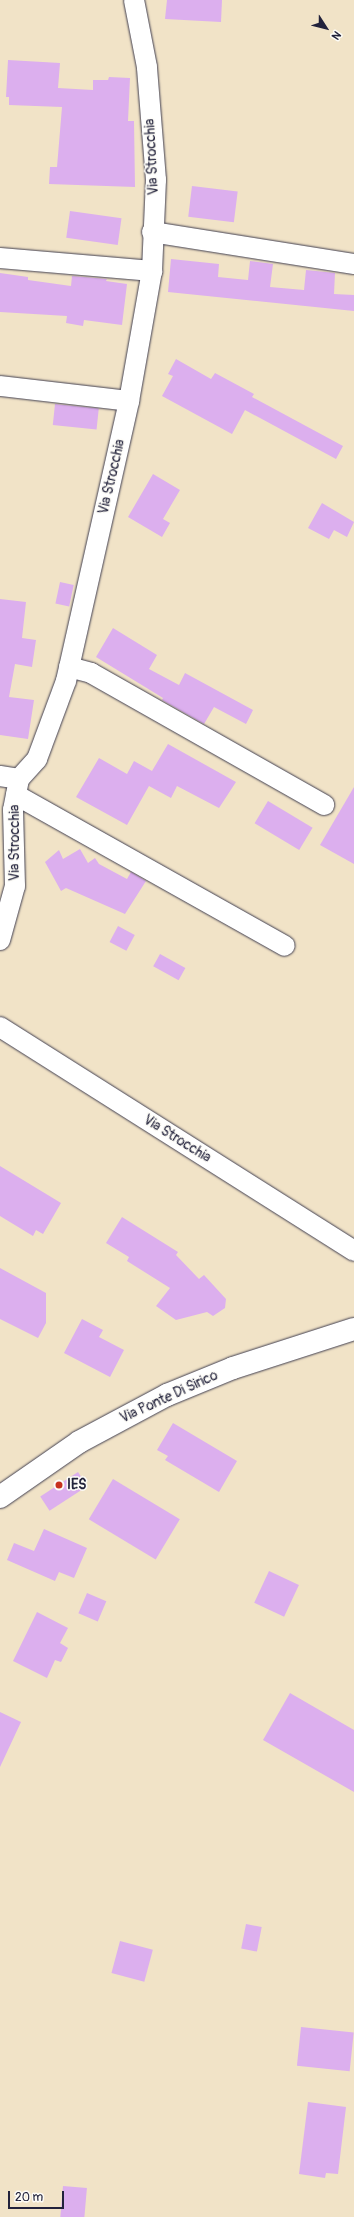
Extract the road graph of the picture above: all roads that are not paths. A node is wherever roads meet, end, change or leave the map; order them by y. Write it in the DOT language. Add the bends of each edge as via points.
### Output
graph roads {
  1 [pos="134,0"];
  2 [pos="152,232"];
  3 [pos="0,258"];
  4 [pos="354,264"];
  5 [pos="152,271"];
  6 [pos="0,386"];
  7 [pos="129,401"];
  8 [pos="69,666"];
  9 [pos="12,783"];
  10 [pos="324,805"];
  11 [pos="0,940"];
  12 [pos="285,946"];
  13 [pos="0,1027"];
  14 [pos="354,1250"];
  15 [pos="354,1329"];
  16 [pos="0,1496"];
  1 -- 2 [label="street, Via Strocchia" via="147,67 156,180"];
  2 -- 4 [label="street"];
  2 -- 5 [label="street, Via Strocchia"];
  3 -- 5 [label="street"];
  5 -- 7 [label="street, Via Strocchia"];
  6 -- 7 [label="street"];
  7 -- 8 [label="street, Via Strocchia"];
  8 -- 9 [label="street, Via Strocchia" via="37,758"];
  8 -- 10 [label="street" via="91,673"];
  9 -- 11 [label="street, Via Strocchia" via="16,886"];
  9 -- 12 [label="street"];
  13 -- 14 [label="street, Via Strocchia"];
  15 -- 16 [label="street, Via Ponte Di Sirico" via="233,1368 167,1395 79,1442"];
}
